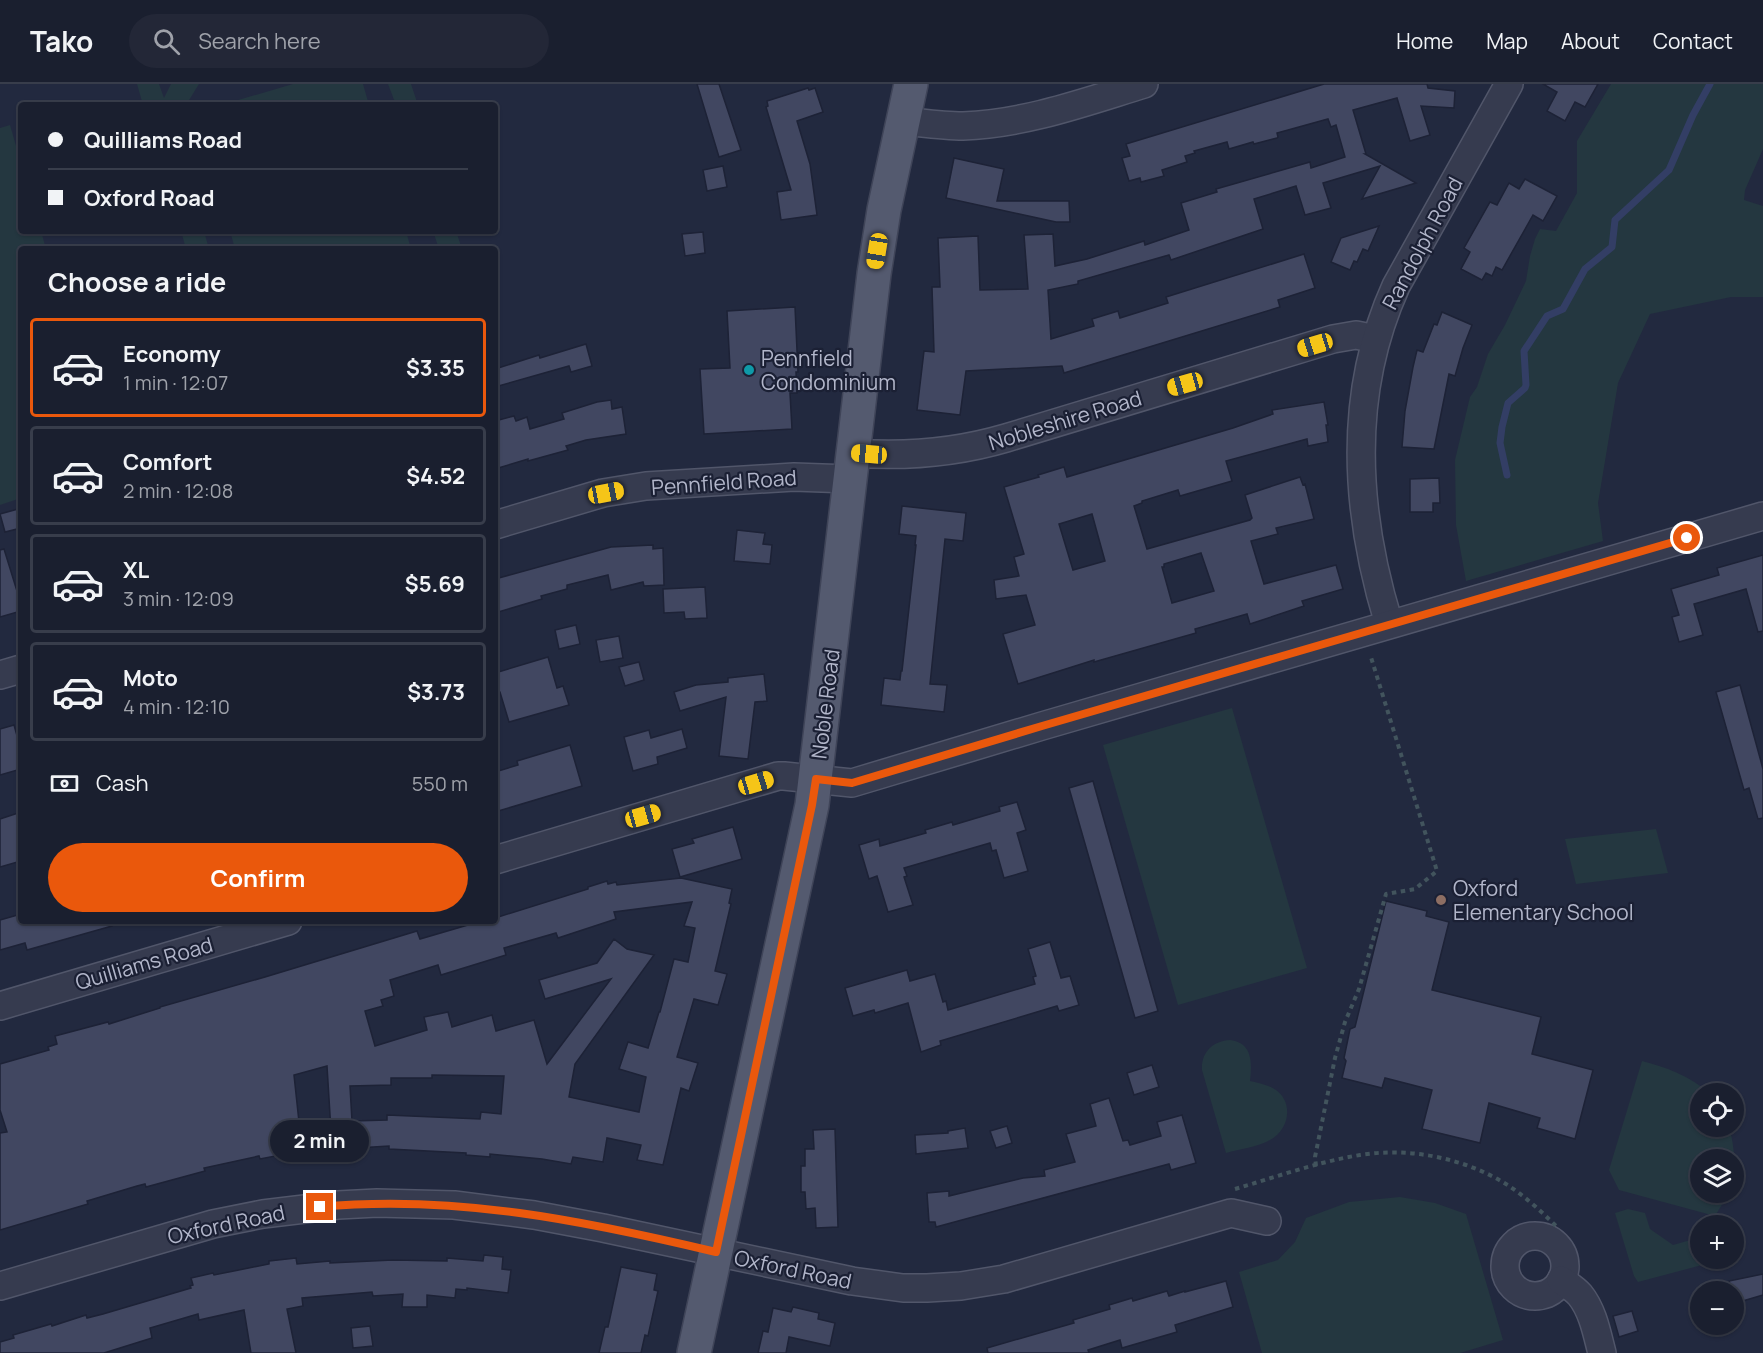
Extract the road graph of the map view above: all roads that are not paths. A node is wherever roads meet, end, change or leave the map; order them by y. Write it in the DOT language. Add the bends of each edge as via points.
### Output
graph roads {
  1 [pos="911,84"];
  2 [pos="1144,84"];
  3 [pos="1509,84"];
  4 [pos="903,121"];
  5 [pos="1376,339"];
  6 [pos="852,466"];
  7 [pos="1763,516"];
  8 [pos="498,524"];
  9 [pos="1389,624"];
  10 [pos="18,670"];
  11 [pos="0,675"];
  12 [pos="816,779"];
  13 [pos="498,859"];
  14 [pos="278,924"];
  15 [pos="0,1006"];
  16 [pos="1267,1221"];
  17 [pos="716,1252"];
  18 [pos="1561,1280"];
  19 [pos="0,1286"];
  20 [pos="694,1353"];
  21 [pos="1602,1353"];
  1 -- 4 [label="main road, Noble Road"];
  2 -- 4 [label="street" via="1006,121 964,126"];
  3 -- 5 [label="street, Randolph Road" via="1396,286"];
  4 -- 6 [label="main road, Noble Road" via="875,262"];
  5 -- 6 [label="street, Nobleshire Road" via="1356,335 1333,339 973,447"];
  5 -- 9 [label="street, Randolph Road" via="1363,417 1361,476 1366,529"];
  6 -- 8 [label="street, Pennfield Road" via="794,477 646,486 603,493"];
  6 -- 12 [label="main road, Noble Road"];
  7 -- 9 [label="street"];
  9 -- 12 [label="street" via="852,783"];
  10 -- 11 [label="street"];
  12 -- 13 [label="street" via="778,776"];
  12 -- 17 [label="main road, Noble Road"];
  14 -- 15 [label="street, Quilliams Road"];
  16 -- 17 [label="street, Oxford Road" via="1225,1214 1021,1274 946,1287 903,1288 852,1281"];
  17 -- 19 [label="street, Oxford Road" via="571,1221 497,1210 416,1204 345,1205 224,1221"];
  17 -- 20 [label="main road, Noble Road"];
  18 -- 21 [label="street" via="1584,1300"];
}
